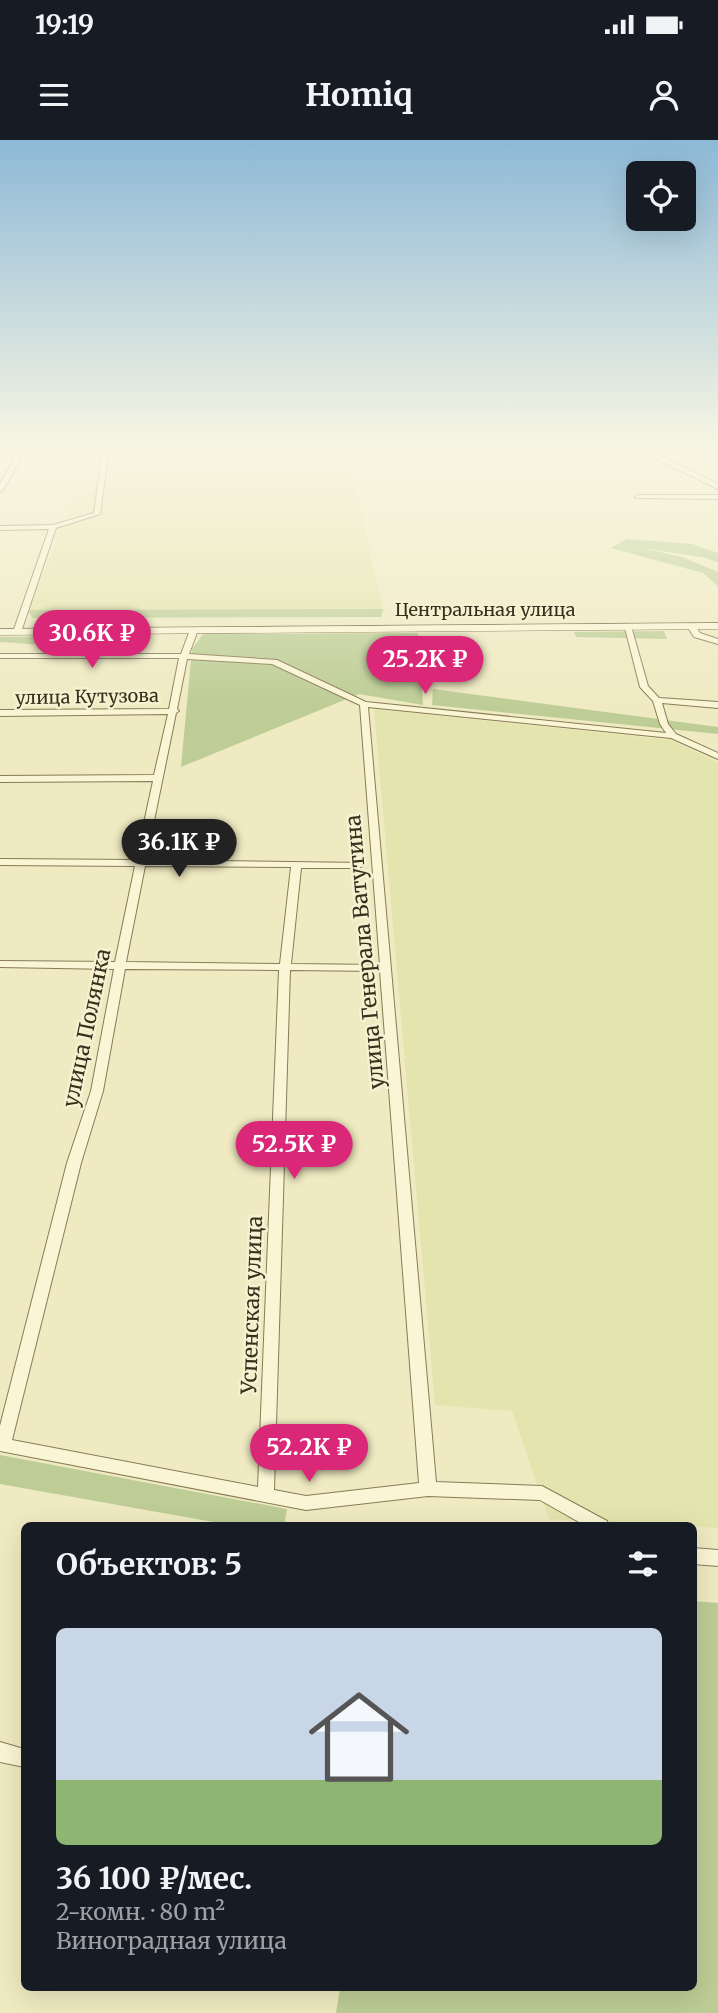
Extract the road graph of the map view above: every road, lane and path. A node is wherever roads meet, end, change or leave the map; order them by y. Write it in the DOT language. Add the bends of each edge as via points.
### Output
graph roads {
  1 [pos="50,534"];
  2 [pos="627,626"];
  3 [pos="691,626"];
  4 [pos="718,626"];
  5 [pos="194,630"];
  6 [pos="72,631"];
  7 [pos="0,632"];
  8 [pos="16,632"];
  9 [pos="718,642"];
  10 [pos="63,655"];
  11 [pos="0,656"];
  12 [pos="184,656"];
  13 [pos="718,699"];
  14 [pos="657,700"];
  15 [pos="364,704"];
  16 [pos="718,705"];
  17 [pos="175,711"];
  18 [pos="0,713"];
  19 [pos="673,736"];
  20 [pos="718,756"];
  21 [pos="159,778"];
  22 [pos="0,779"];
  23 [pos="0,862"];
  24 [pos="142,863"];
  25 [pos="296,865"];
  26 [pos="359,865"];
  27 [pos="0,964"];
  28 [pos="120,964"];
  29 [pos="285,967"];
  30 [pos="386,968"];
  31 [pos="2,1444"];
  32 [pos="428,1489"];
  33 [pos="265,1496"];
  34 [pos="594,1522"];
  35 [pos="697,1556"];
  36 [pos="718,1558"];
  37 [pos="0,1752"];
  38 [pos="21,1757"];
  1 -- 8 [label="street"];
  2 -- 3 [label="main road, Центральная улица"];
  2 -- 5 [label="main road, Центральная улица"];
  2 -- 14 [label="street" via="644,687"];
  3 -- 4 [label="main road, Центральная улица"];
  3 -- 9 [label="street" via="697,635"];
  5 -- 6 [label="main road, Центральная улица"];
  5 -- 12 [label="street, улица Полянка"];
  6 -- 8 [label="main road, Центральная улица"];
  6 -- 10 [label="street"];
  7 -- 8 [label="main road, Центральная улица"];
  10 -- 11 [label="street"];
  10 -- 12 [label="street"];
  12 -- 15 [label="street" via="274,662"];
  12 -- 17 [label="street, улица Полянка"];
  13 -- 14 [label="street"];
  14 -- 16 [label="street"];
  14 -- 19 [label="street"];
  15 -- 19 [label="street"];
  15 -- 30 [label="street, улица Генерала Ватутина"];
  17 -- 18 [label="street, улица Кутузова"];
  17 -- 21 [label="street, улица Полянка"];
  19 -- 20 [label="street"];
  21 -- 22 [label="street"];
  21 -- 24 [label="street, улица Полянка"];
  23 -- 24 [label="street"];
  24 -- 25 [label="street"];
  24 -- 28 [label="street, улица Полянка"];
  25 -- 26 [label="street"];
  25 -- 29 [label="street, Успенская улица"];
  27 -- 28 [label="street"];
  28 -- 29 [label="street"];
  28 -- 31 [label="street, улица Полянка" via="97,1091"];
  29 -- 30 [label="street"];
  29 -- 33 [label="street, Успенская улица"];
  30 -- 32 [label="street, улица Генерала Ватутина"];
  31 -- 33 [label="street"];
  32 -- 33 [label="street" via="306,1503"];
  32 -- 34 [label="street" via="542,1493"];
  35 -- 36 [label="street"];
  37 -- 38 [label="street"];
}
